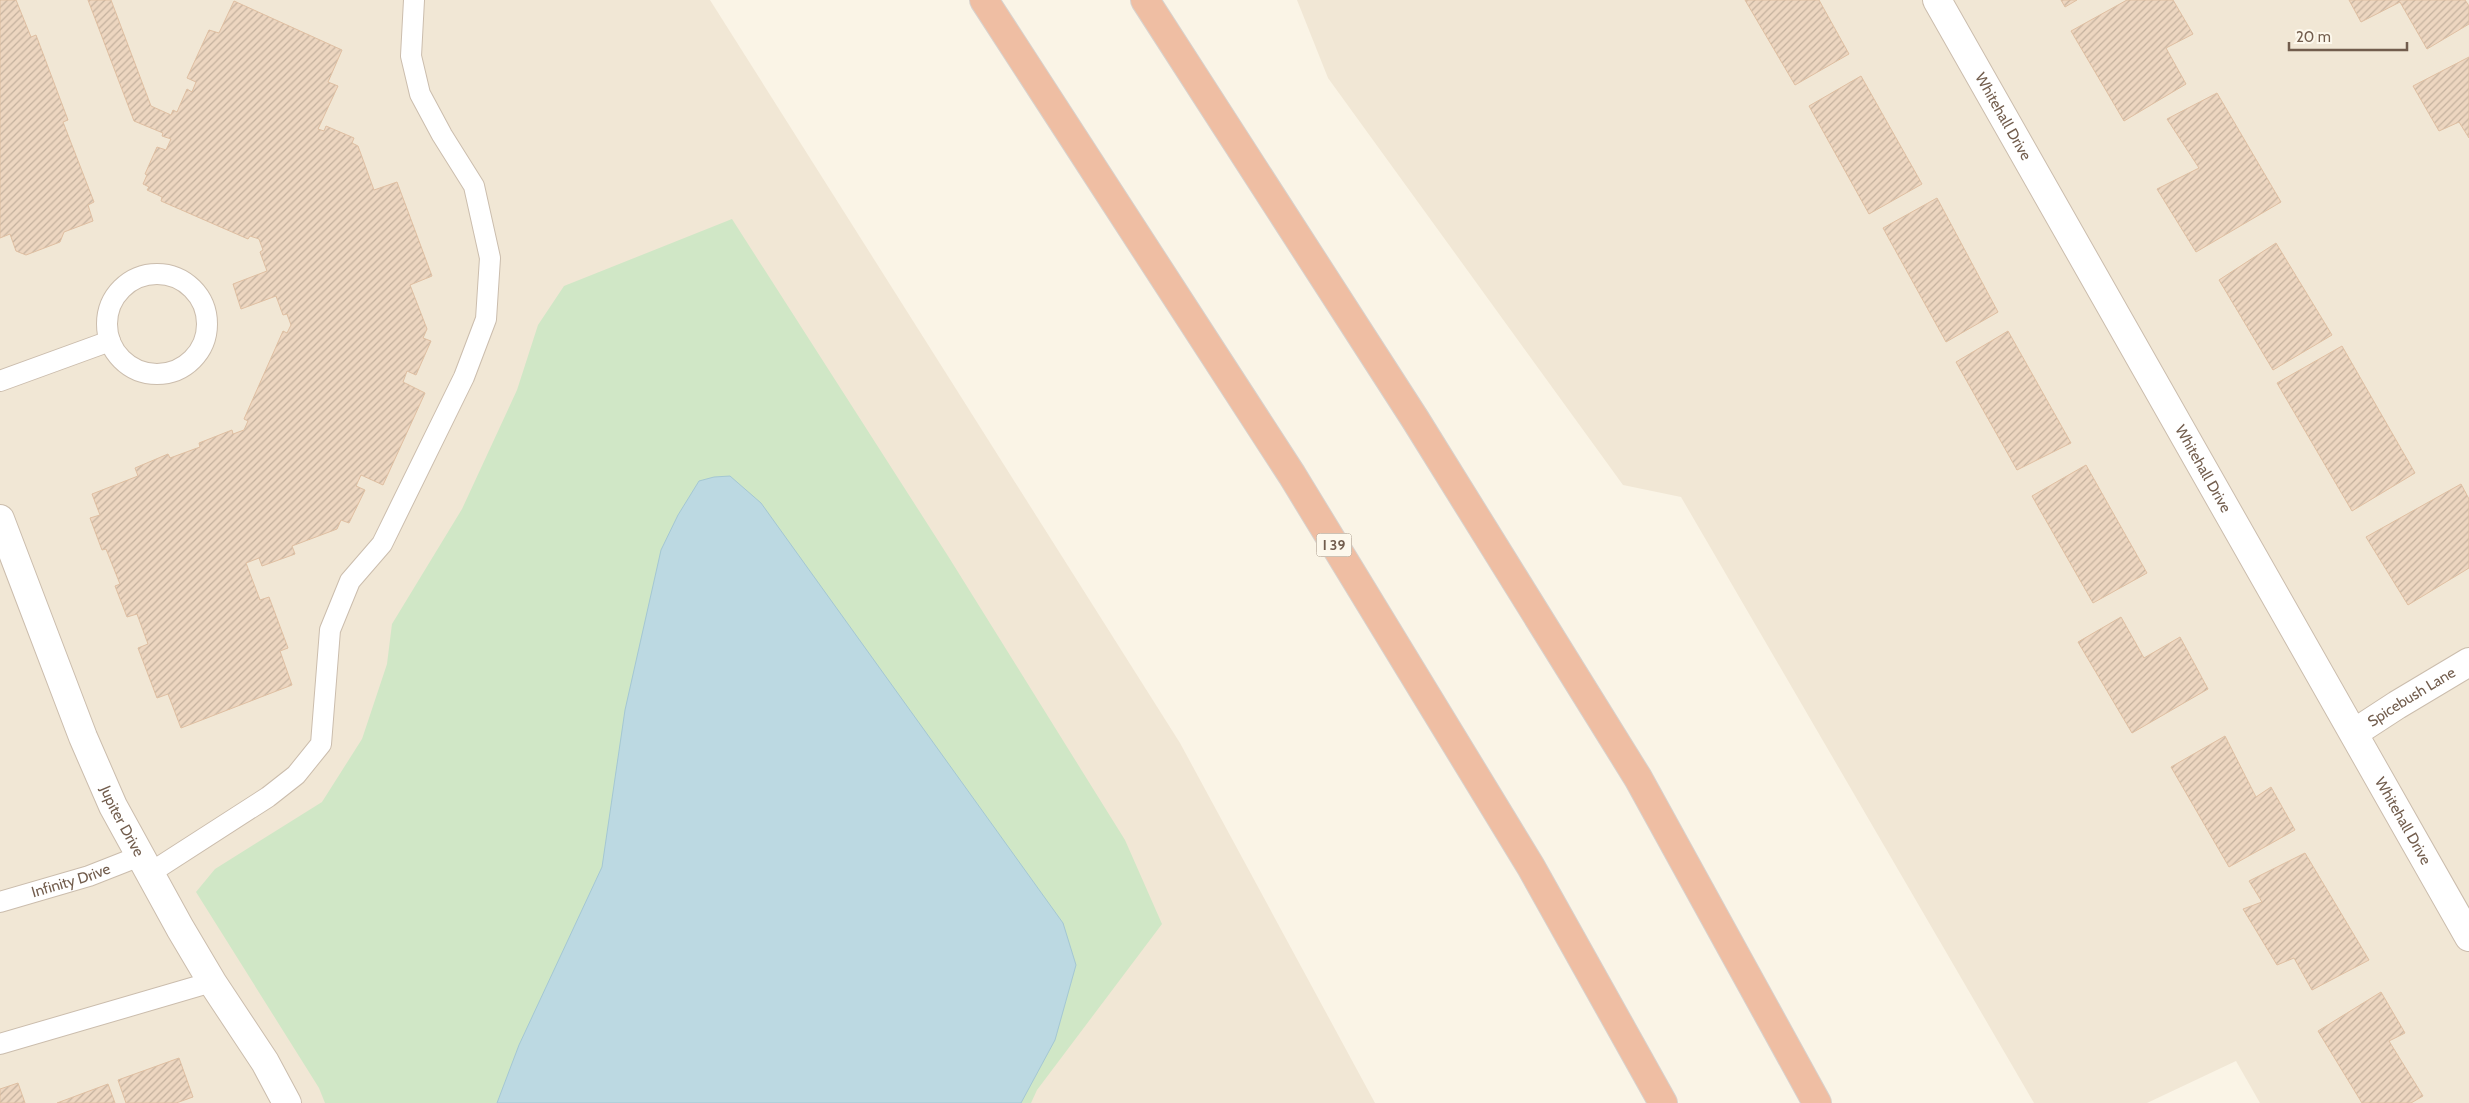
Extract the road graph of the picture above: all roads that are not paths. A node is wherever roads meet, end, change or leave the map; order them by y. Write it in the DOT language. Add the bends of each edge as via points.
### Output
graph roads {
  1 [pos="414,0"];
  2 [pos="984,0"];
  3 [pos="1145,0"];
  4 [pos="1937,0"];
  5 [pos="110,342"];
  6 [pos="0,382"];
  7 [pos="0,519"];
  8 [pos="2469,662"];
  9 [pos="2354,733"];
  10 [pos="145,865"];
  11 [pos="0,902"];
  12 [pos="2469,937"];
  13 [pos="212,982"];
  14 [pos="0,1044"];
  15 [pos="287,1103"];
  16 [pos="1663,1103"];
  17 [pos="1817,1103"];
  1 -- 10 [label="lane, Infinity Drive" via="411,56 420,94 474,186 490,258 486,319 464,377 382,544 350,581 330,630 321,744 296,775 268,797"];
  2 -- 16 [label="highway, I 39" via="1297,483 1531,866"];
  3 -- 17 [label="highway" via="1415,419 1638,778"];
  4 -- 9 [label="street, Whitehall Drive"];
  5 -- 5 [label="lane" via="127,366 158,375 174,372 188,364 206,338 208,321 204,305 196,292 183,281 168,275 136,278 113,299 106,329"];
  5 -- 6 [label="lane"];
  7 -- 10 [label="street, Jupiter Drive" via="83,737 113,806"];
  8 -- 9 [label="street, Spicebush Lane"];
  9 -- 12 [label="street, Whitehall Drive"];
  10 -- 11 [label="lane, Infinity Drive" via="89,876"];
  10 -- 13 [label="street, Jupiter Drive"];
  13 -- 14 [label="lane"];
  13 -- 15 [label="street, Jupiter Drive" via="266,1062"];
}
